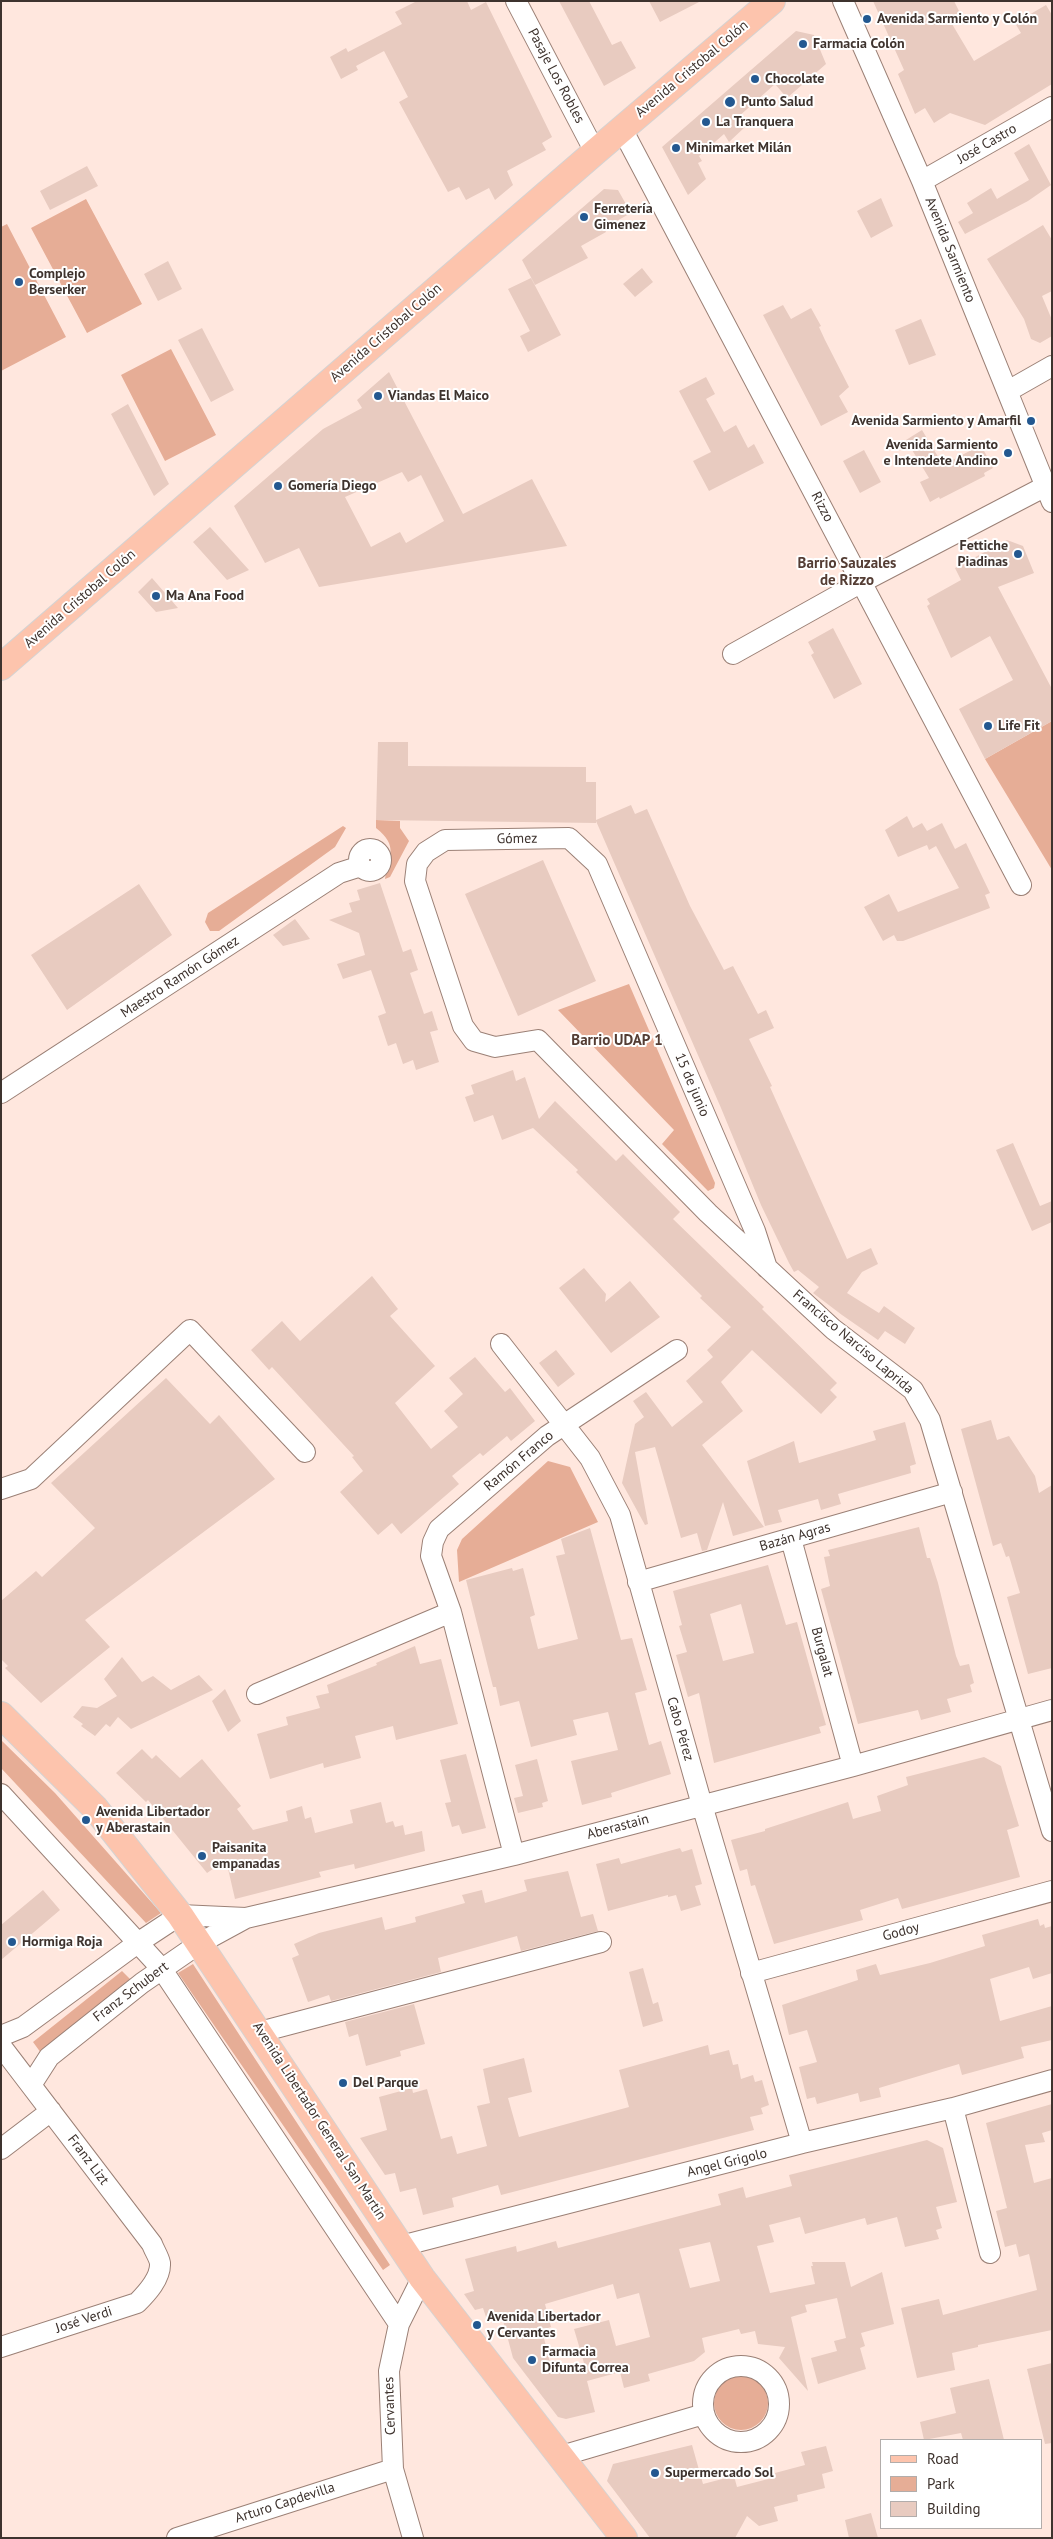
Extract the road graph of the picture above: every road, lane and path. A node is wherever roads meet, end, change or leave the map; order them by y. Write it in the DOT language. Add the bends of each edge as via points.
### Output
graph roads {
  1 [pos="516,1"];
  2 [pos="772,1"];
  3 [pos="843,1"];
  4 [pos="1052,107"];
  5 [pos="622,129"];
  6 [pos="595,152"];
  7 [pos="922,181"];
  8 [pos="1052,366"];
  9 [pos="1008,391"];
  10 [pos="1049,494"];
  11 [pos="862,582"];
  12 [pos="733,654"];
  13 [pos="1,667"];
  14 [pos="584,852"];
  15 [pos="361,866"];
  16 [pos="1021,885"];
  17 [pos="496,1047"];
  18 [pos="1,1093"];
  19 [pos="767,1268"];
  20 [pos="501,1344"];
  21 [pos="677,1350"];
  22 [pos="564,1423"];
  23 [pos="305,1452"];
  24 [pos="1,1489"];
  25 [pos="952,1492"];
  26 [pos="791,1539"];
  27 [pos="638,1582"];
  28 [pos="450,1612"];
  29 [pos="257,1694"];
  30 [pos="1052,1710"];
  31 [pos="1,1715"];
  32 [pos="1019,1718"];
  33 [pos="853,1766"];
  34 [pos="1,1794"];
  35 [pos="702,1805"];
  36 [pos="1052,1831"];
  37 [pos="514,1855"];
  38 [pos="1052,1891"];
  39 [pos="180,1915"];
  40 [pos="246,1918"];
  41 [pos="139,1942"];
  42 [pos="601,1942"];
  43 [pos="200,1943"];
  44 [pos="161,1968"];
  45 [pos="751,1973"];
  46 [pos="260,2032"];
  47 [pos="1,2036"];
  48 [pos="1,2046"];
  49 [pos="1052,2080"];
  50 [pos="31,2085"];
  51 [pos="953,2108"];
  52 [pos="51,2111"];
  53 [pos="802,2143"];
  54 [pos="1,2149"];
  55 [pos="402,2246"];
  56 [pos="990,2252"];
  57 [pos="156,2278"];
  58 [pos="422,2278"];
  59 [pos="399,2324"];
  60 [pos="1,2347"];
  61 [pos="704,2414"];
  62 [pos="561,2456"];
  63 [pos="393,2469"];
  64 [pos="177,2538"];
  65 [pos="413,2538"];
  66 [pos="624,2538"];
  1 -- 6 [label="street, Pasaje Los Robles"];
  2 -- 5 [label="main road, Avenida Cristobal Colón"];
  3 -- 7 [label="street, Avenida Sarmiento"];
  4 -- 7 [label="street, José Castro"];
  5 -- 6 [label="main road, Avenida Cristobal Colón"];
  5 -- 11 [label="street, Rizzo"];
  6 -- 13 [label="main road, Avenida Cristobal Colón"];
  7 -- 9 [label="street, Avenida Sarmiento"];
  8 -- 9 [label="street"];
  9 -- 10 [label="street, Avenida Sarmiento"];
  10 -- 11 [label="street"];
  11 -- 12 [label="street"];
  11 -- 16 [label="street, Rizzo"];
  14 -- 17 [label="street, Gómez" via="569,838 445,840 426,852 417,864 415,881 464,1026 474,1042"];
  14 -- 19 [label="street, 15 de junio" via="597,864 755,1231"];
  15 -- 18 [label="street, Maestro Ramón Gómez" via="340,873"];
  17 -- 19 [label="street, Francisco Narciso Laprida" via="538,1040 708,1213"];
  19 -- 25 [label="street, Francisco Narciso Laprida" via="833,1329 913,1390 930,1420"];
  20 -- 22 [label="street, Cabo Pérez"];
  21 -- 22 [label="street, Ramón Franco"];
  22 -- 27 [label="street, Cabo Pérez" via="590,1458 620,1515"];
  22 -- 28 [label="street, Ramón Franco" via="439,1529 432,1542 431,1556"];
  23 -- 24 [label="street" via="190,1330 31,1479"];
  25 -- 26 [label="street, Bazán Agras"];
  25 -- 32 [label="street, Francisco Narciso Laprida"];
  26 -- 27 [label="street, Bazán Agras"];
  26 -- 33 [label="street, Burgalat"];
  27 -- 35 [label="street, Cabo Pérez"];
  28 -- 29 [label="street"];
  28 -- 37 [label="street, Ramón Franco"];
  30 -- 32 [label="street, Aberastain"];
  31 -- 39 [label="main road, Avenida Libertador General San Martín" via="95,1808"];
  32 -- 33 [label="street, Aberastain"];
  32 -- 36 [label="street, Francisco Narciso Laprida"];
  33 -- 35 [label="street, Aberastain"];
  34 -- 41 [label="street"];
  35 -- 37 [label="street, Aberastain"];
  35 -- 45 [label="street, Cabo Pérez"];
  37 -- 40 [label="street, Aberastain"];
  38 -- 45 [label="street, Godoy"];
  39 -- 40 [label="street, Aberastain"];
  39 -- 41 [label="street"];
  39 -- 43 [label="main road, Avenida Libertador General San Martín"];
  40 -- 43 [label="street, Franz Schubert"];
  41 -- 44 [label="street"];
  41 -- 47 [label="street" via="23,2028"];
  42 -- 46 [label="street"];
  43 -- 44 [label="street, Franz Schubert"];
  43 -- 46 [label="main road, Avenida Libertador General San Martín"];
  44 -- 50 [label="street, Franz Schubert" via="49,2056"];
  44 -- 59 [label="street"];
  45 -- 53 [label="street, Cabo Pérez"];
  46 -- 55 [label="main road, Avenida Libertador General San Martín"];
  48 -- 50 [label="street, Franz Lizt"];
  49 -- 51 [label="street, Angel Grigolo"];
  50 -- 52 [label="street, Franz Lizt"];
  51 -- 53 [label="street, Angel Grigolo"];
  51 -- 56 [label="street"];
  52 -- 54 [label="street"];
  52 -- 57 [label="street, Franz Lizt" via="152,2244 160,2262"];
  53 -- 55 [label="street, Angel Grigolo"];
  55 -- 58 [label="main road, Avenida Libertador General San Martín"];
  57 -- 60 [label="street, José Verdi" via="148,2293 137,2303"];
  58 -- 59 [label="street, Cervantes"];
  58 -- 62 [label="main road, Avenida Libertador General San Martín"];
  59 -- 63 [label="street, Cervantes" via="389,2371"];
  61 -- 62 [label="street"];
  62 -- 66 [label="main road, Avenida Libertador General San Martín"];
  63 -- 64 [label="street, Arturo Capdevilla"];
  63 -- 65 [label="street, Cervantes"];
}
